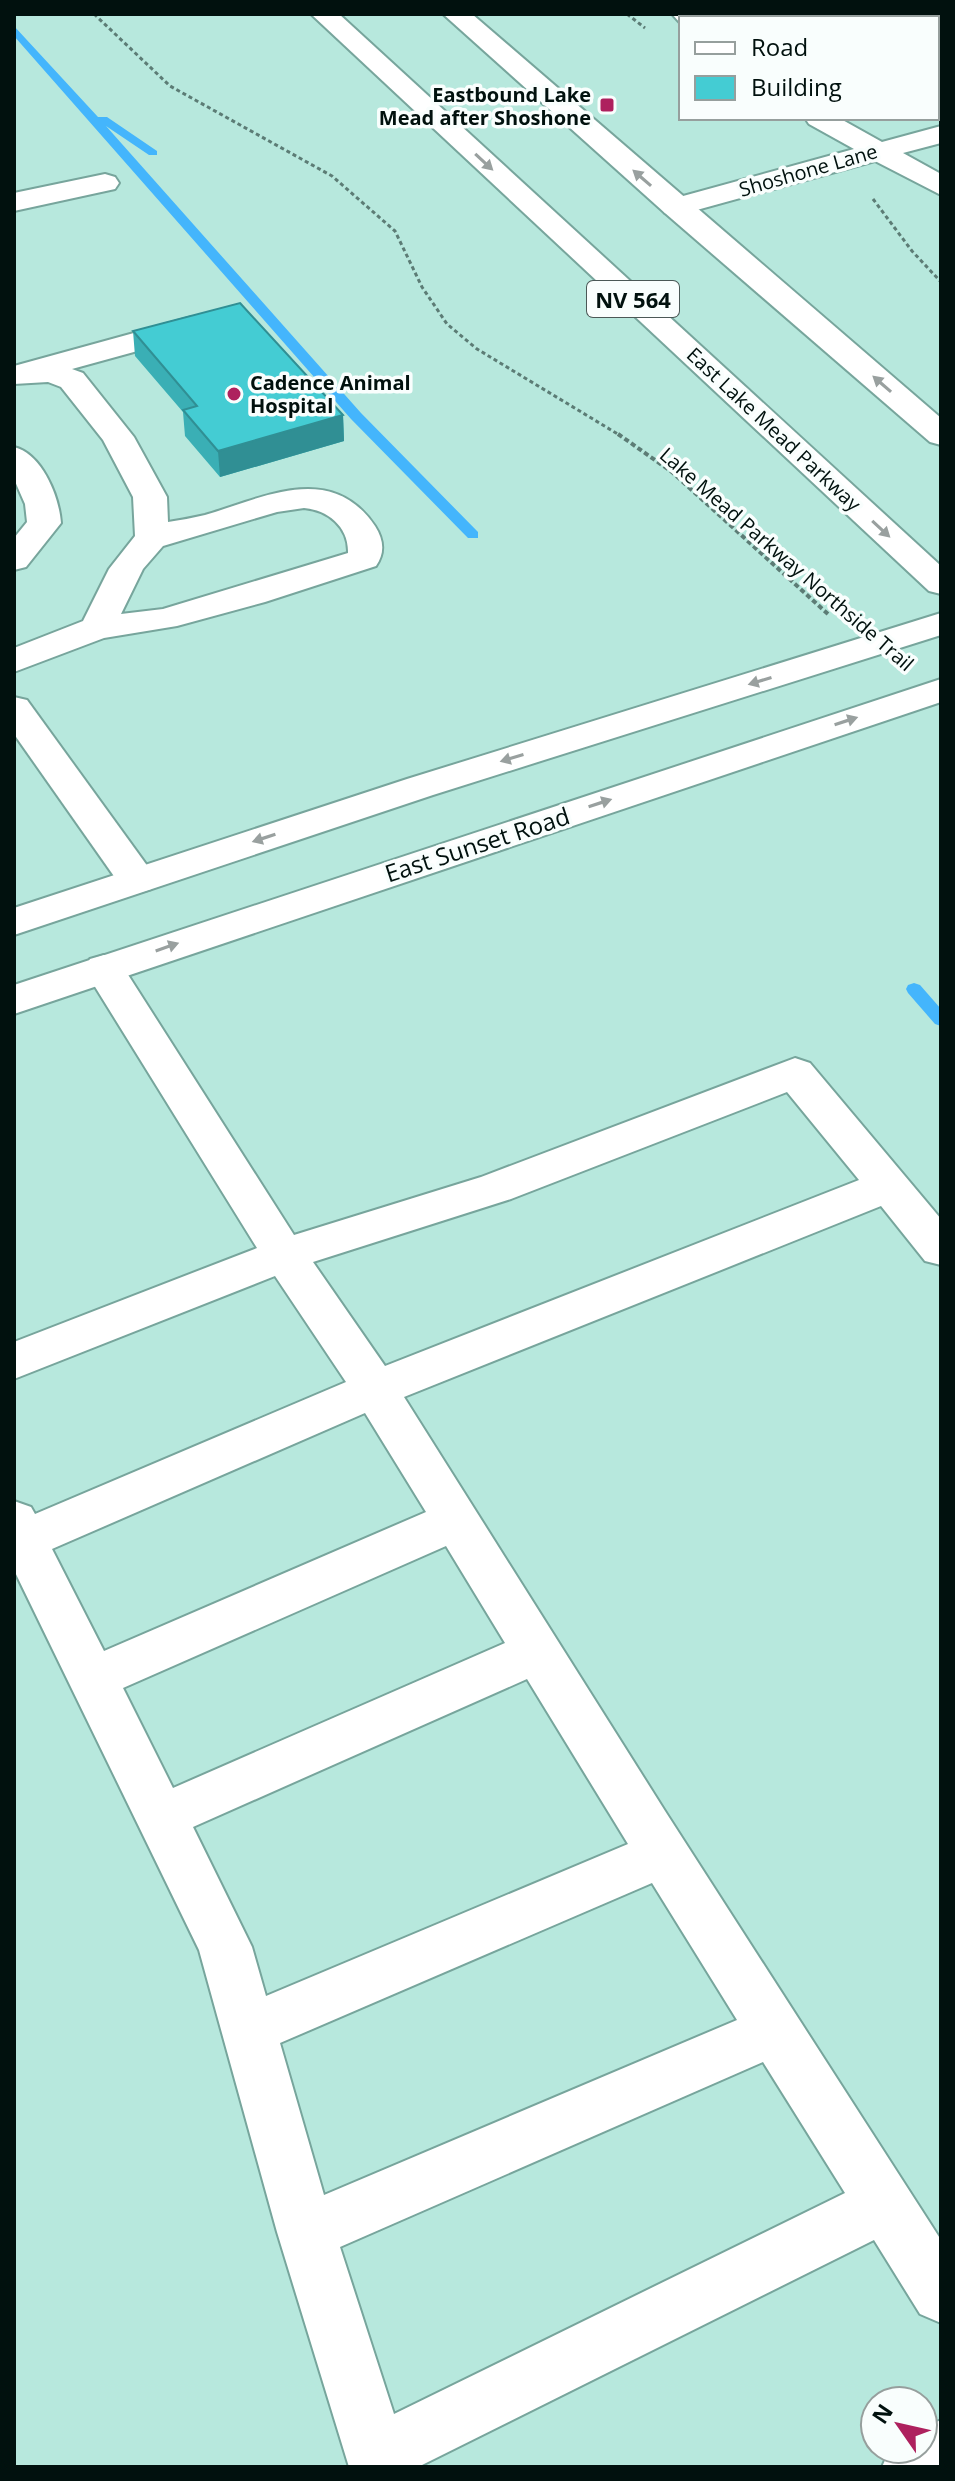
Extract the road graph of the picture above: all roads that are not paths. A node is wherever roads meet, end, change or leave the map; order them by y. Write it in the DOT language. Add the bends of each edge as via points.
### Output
graph roads {
  1 [pos="324,14"];
  2 [pos="456,14"];
  3 [pos="823,120"];
  4 [pos="941,134"];
  5 [pos="876,150"];
  6 [pos="105,183"];
  7 [pos="941,186"];
  8 [pos="14,202"];
  9 [pos="675,207"];
  10 [pos="220,317"];
  11 [pos="21,373"];
  12 [pos="941,435"];
  13 [pos="14,457"];
  14 [pos="152,537"];
  15 [pos="14,560"];
  16 [pos="941,584"];
  17 [pos="941,624"];
  18 [pos="97,628"];
  19 [pos="14,661"];
  20 [pos="941,690"];
  21 [pos="14,708"];
  22 [pos="137,880"];
  23 [pos="14,922"];
  24 [pos="104,969"];
  25 [pos="14,1000"];
  26 [pos="887,1186"];
  27 [pos="941,1249"];
  28 [pos="284,1255"];
  29 [pos="14,1361"];
  30 [pos="375,1389"];
  31 [pos="456,1520"];
  32 [pos="19,1530"];
  33 [pos="537,1652"];
  34 [pos="92,1679"];
  35 [pos="161,1817"];
  36 [pos="663,1854"];
  37 [pos="249,2030"];
  38 [pos="775,2030"];
  39 [pos="885,2204"];
  40 [pos="306,2232"];
  41 [pos="941,2293"];
  42 [pos="941,2451"];
  43 [pos="378,2461"];
  44 [pos="913,2467"];
  1 -- 16 [label="main road, East Lake Mead Parkway / NV 564, one-way"];
  9 -- 2 [label="main road, one-way"];
  3 -- 5 [label="main road"];
  4 -- 5 [label="main road, Shoshone Lane"];
  5 -- 7 [label="main road"];
  5 -- 9 [label="main road, Shoshone Lane"];
  6 -- 8 [label="main road"];
  12 -- 9 [label="main road, one-way"];
  10 -- 11 [label="main road"];
  11 -- 14 [label="main road" via="51,372 72,380 118,437 150,497"];
  13 -- 15 [label="main road" via="34,482 44,505 44,523"];
  14 -- 18 [label="main road" via="122,578"];
  14 -- 18 [label="main road" via="279,502 326,499 353,520 367,549 364,559 253,595 165,619"];
  17 -- 22 [label="main road, one-way"];
  18 -- 19 [label="main road"];
  24 -- 20 [label="main road, East Sunset Road, one-way"];
  21 -- 22 [label="main road"];
  22 -- 23 [label="main road"];
  24 -- 25 [label="main road, East Sunset Road"];
  24 -- 28 [label="main road"];
  26 -- 27 [label="main road"];
  26 -- 28 [label="main road" via="795,1073 496,1188"];
  26 -- 30 [label="main road"];
  28 -- 29 [label="main road"];
  28 -- 30 [label="main road"];
  30 -- 31 [label="main road"];
  30 -- 32 [label="main road"];
  31 -- 33 [label="main road"];
  31 -- 34 [label="main road"];
  32 -- 34 [label="main road"];
  33 -- 35 [label="main road"];
  33 -- 36 [label="main road"];
  34 -- 35 [label="main road"];
  35 -- 37 [label="main road" via="225,1947"];
  36 -- 37 [label="main road"];
  36 -- 38 [label="main road"];
  37 -- 40 [label="main road"];
  38 -- 39 [label="main road"];
  38 -- 40 [label="main road"];
  39 -- 41 [label="main road"];
  39 -- 43 [label="main road"];
  40 -- 43 [label="main road"];
  42 -- 44 [label="main road"];
}
